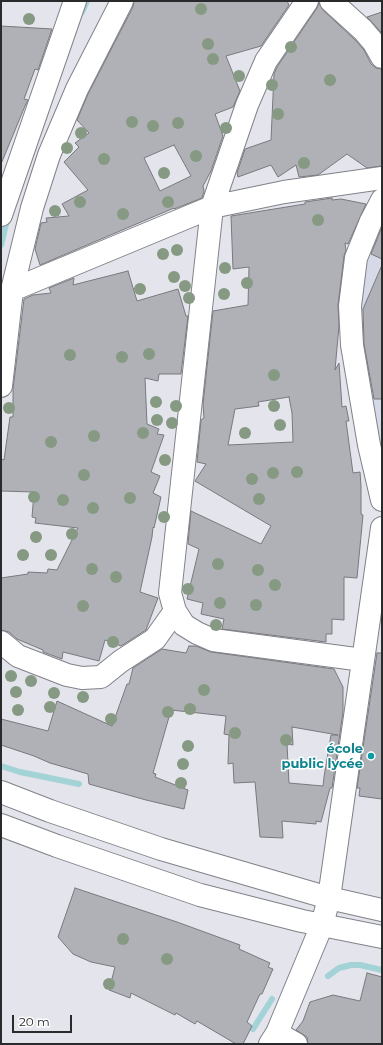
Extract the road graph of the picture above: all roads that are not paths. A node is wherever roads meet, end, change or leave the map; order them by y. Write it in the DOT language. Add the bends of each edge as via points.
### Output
graph roads {
  1 [pos="75,1"];
  2 [pos="122,1"];
  3 [pos="307,1"];
  4 [pos="331,1"];
  5 [pos="382,57"];
  6 [pos="382,178"];
  7 [pos="382,200"];
  8 [pos="212,208"];
  9 [pos="1,215"];
  10 [pos="12,290"];
  11 [pos="1,386"];
  12 [pos="382,500"];
  13 [pos="382,528"];
  14 [pos="175,611"];
  15 [pos="1,642"];
  16 [pos="363,660"];
  17 [pos="1,792"];
  18 [pos="1,825"];
  19 [pos="329,898"];
  20 [pos="382,910"];
  21 [pos="322,924"];
  22 [pos="382,937"];
  23 [pos="274,1039"];
  24 [pos="296,1044"];
  1 -- 9 [label="street"];
  2 -- 10 [label="street" via="77,89 49,155 32,208"];
  3 -- 8 [label="street" via="266,61 247,105"];
  4 -- 5 [label="street" via="363,30"];
  6 -- 8 [label="street" via="284,192"];
  7 -- 12 [label="street" via="356,258 350,306 352,345 369,445"];
  8 -- 10 [label="street"];
  8 -- 14 [label="street" via="170,593"];
  10 -- 11 [label="street"];
  13 -- 16 [label="street"];
  14 -- 15 [label="street" via="155,639 101,677 82,678 67,675 18,656"];
  14 -- 16 [label="street" via="184,625 213,640"];
  16 -- 19 [label="street"];
  17 -- 19 [label="street" via="161,849"];
  18 -- 21 [label="street" via="200,895"];
  19 -- 20 [label="street"];
  19 -- 21 [label="street"];
  21 -- 22 [label="street"];
  21 -- 23 [label="street"];
  23 -- 24 [label="street"];
}
